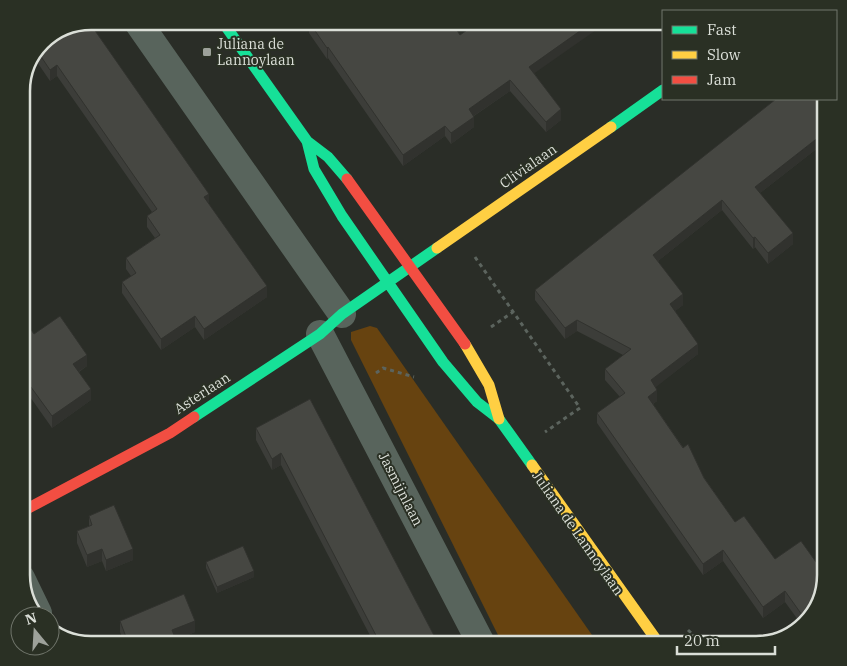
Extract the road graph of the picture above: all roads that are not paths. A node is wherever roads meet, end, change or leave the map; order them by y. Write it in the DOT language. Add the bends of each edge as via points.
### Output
graph roads {
  1 [pos="143,30"];
  2 [pos="228,30"];
  3 [pos="662,91"];
  4 [pos="307,141"];
  5 [pos="410,266"];
  6 [pos="388,282"];
  7 [pos="342,314"];
  8 [pos="320,334"];
  9 [pos="498,419"];
  10 [pos="30,507"];
  11 [pos="477,636"];
  12 [pos="651,636"];
  1 -- 7 [label="street"];
  2 -- 4 [label="street, Juliana de Lannoylaan"];
  3 -- 5 [label="street, Clivialaan"];
  4 -- 5 [label="street, Juliana de Lannoylaan" via="328,157 352,184"];
  4 -- 6 [label="street, Juliana de Lannoylaan" via="314,169 331,200"];
  5 -- 6 [label="street, Clivialaan"];
  5 -- 9 [label="street, Juliana de Lannoylaan" via="489,385"];
  6 -- 7 [label="street, Asterlaan"];
  6 -- 9 [label="street, Juliana de Lannoylaan" via="443,362 477,402"];
  7 -- 8 [label="street, Asterlaan"];
  8 -- 10 [label="street, Asterlaan" via="170,433"];
  8 -- 11 [label="street, Jasmijnlaan"];
  9 -- 12 [label="street, Juliana de Lannoylaan"];
}
